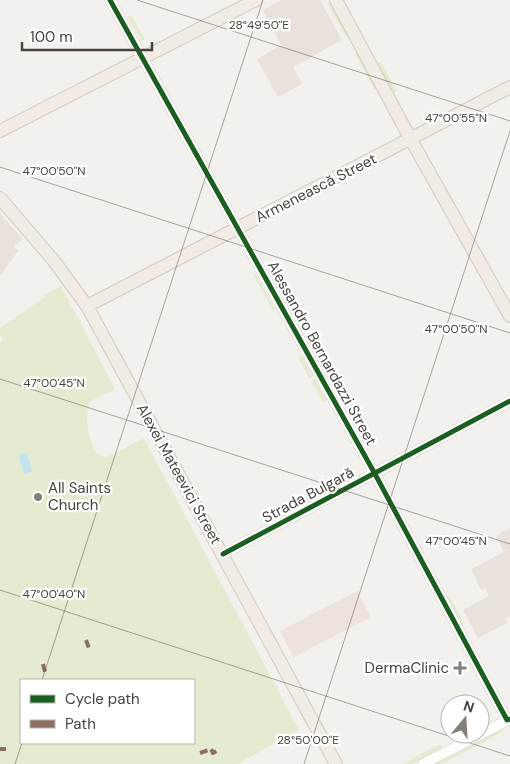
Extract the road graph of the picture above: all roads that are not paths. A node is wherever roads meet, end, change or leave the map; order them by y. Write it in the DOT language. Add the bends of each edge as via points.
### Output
graph roads {
  1 [pos="110,0"];
  2 [pos="256,0"];
  3 [pos="336,0"];
  4 [pos="142,59"];
  5 [pos="510,87"];
  6 [pos="0,131"];
  7 [pos="410,138"];
  8 [pos="0,198"];
  9 [pos="238,228"];
  10 [pos="87,306"];
  11 [pos="510,316"];
  12 [pos="510,401"];
  13 [pos="375,474"];
  14 [pos="223,554"];
  15 [pos="509,719"];
  16 [pos="336,764"];
  17 [pos="423,764"];
  1 -- 4 [label="street, Alessandro Bernardazzi Street"];
  2 -- 4 [label="main road"];
  3 -- 7 [label="main road"];
  4 -- 6 [label="main road"];
  4 -- 9 [label="street, Alessandro Bernardazzi Street"];
  5 -- 7 [label="main road, Armenească Street"];
  7 -- 9 [label="main road, Armenească Street"];
  7 -- 11 [label="main road"];
  8 -- 10 [label="main road, Alexei Mateevici Street" via="54,261"];
  9 -- 10 [label="main road, Armenească Street"];
  9 -- 13 [label="street, Alessandro Bernardazzi Street"];
  10 -- 14 [label="main road, Alexei Mateevici Street"];
  12 -- 13 [label="street, Strada Bulgară"];
  13 -- 14 [label="street, Strada Bulgară"];
  13 -- 15 [label="street, Alessandro Bernardazzi Street"];
  14 -- 16 [label="main road, Alexei Mateevici Street"];
  15 -- 17 [label="street"];
}
